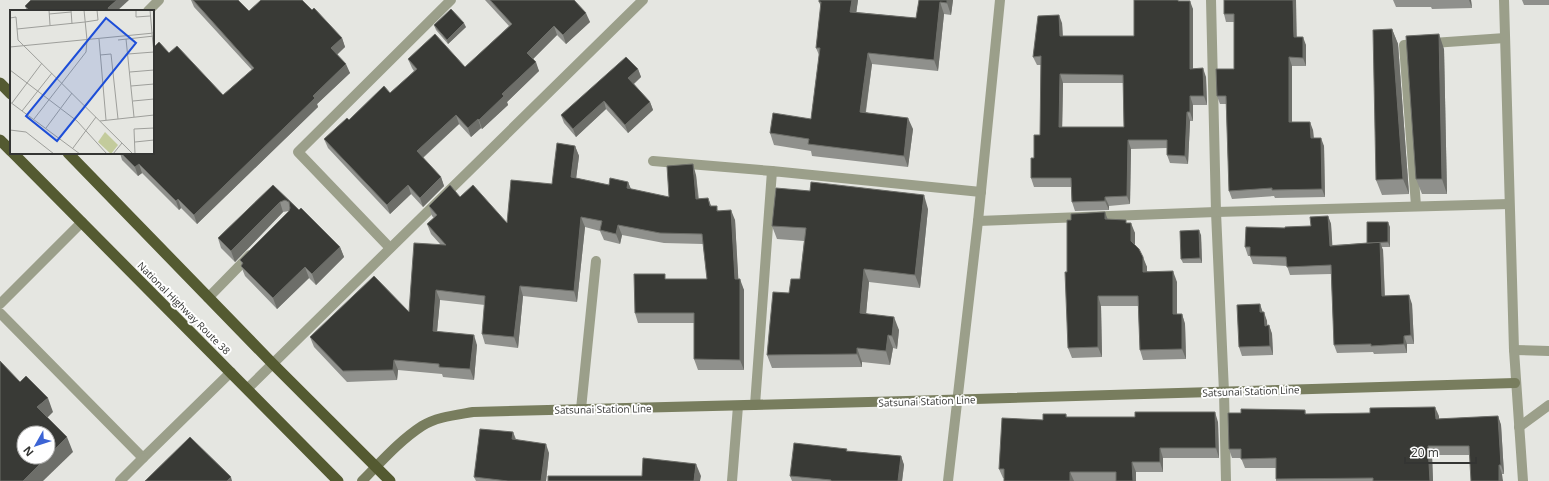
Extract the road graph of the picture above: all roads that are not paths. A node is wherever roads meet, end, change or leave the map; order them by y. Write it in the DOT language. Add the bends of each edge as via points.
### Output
graph roads {
  1 [pos="159,0"];
  2 [pos="451,0"];
  3 [pos="643,0"];
  4 [pos="1000,0"];
  5 [pos="1211,0"];
  6 [pos="1504,0"];
  7 [pos="149,10"];
  8 [pos="1505,38"];
  9 [pos="0,83"];
  10 [pos="10,93"];
  11 [pos="0,140"];
  12 [pos="10,150"];
  13 [pos="14,154"];
  14 [pos="69,154"];
  15 [pos="652,161"];
  16 [pos="772,171"];
  17 [pos="981,192"];
  18 [pos="1509,204"];
  19 [pos="1416,206"];
  20 [pos="1216,212"];
  21 [pos="978,221"];
  22 [pos="82,222"];
  23 [pos="390,248"];
  24 [pos="256,249"];
  25 [pos="596,261"];
  26 [pos="208,298"];
  27 [pos="0,304"];
  28 [pos="0,313"];
  29 [pos="1514,350"];
  30 [pos="1549,351"];
  31 [pos="272,364"];
  32 [pos="231,372"];
  33 [pos="1515,383"];
  34 [pos="248,389"];
  35 [pos="1224,392"];
  36 [pos="956,400"];
  37 [pos="1549,404"];
  38 [pos="755,405"];
  39 [pos="738,406"];
  40 [pos="581,410"];
  41 [pos="1519,427"];
  42 [pos="144,458"];
  43 [pos="376,467"];
  44 [pos="120,481"];
  45 [pos="338,481"];
  46 [pos="362,481"];
  47 [pos="390,481"];
  48 [pos="732,481"];
  49 [pos="948,481"];
  50 [pos="1226,481"];
  51 [pos="1523,481"];
  1 -- 7 [label="street"];
  2 -- 23 [label="street" via="298,152"];
  3 -- 23 [label="street"];
  4 -- 17 [label="street"];
  5 -- 20 [label="street"];
  6 -- 8 [label="street"];
  8 -- 18 [label="street"];
  8 -- 19 [label="street" via="1404,45"];
  9 -- 10 [label="highway"];
  11 -- 12 [label="highway, National Highway Route 38"];
  13 -- 22 [label="highway, National Highway Route 38"];
  14 -- 26 [label="highway"];
  15 -- 16 [label="street"];
  16 -- 17 [label="street"];
  16 -- 38 [label="street"];
  17 -- 21 [label="street"];
  18 -- 19 [label="street"];
  18 -- 29 [label="street"];
  19 -- 20 [label="street"];
  20 -- 21 [label="street"];
  20 -- 35 [label="street"];
  21 -- 36 [label="street"];
  22 -- 27 [label="street"];
  22 -- 32 [label="highway, National Highway Route 38"];
  23 -- 31 [label="street"];
  24 -- 26 [label="street"];
  25 -- 40 [label="street"];
  26 -- 31 [label="highway"];
  28 -- 42 [label="street"];
  29 -- 30 [label="street"];
  29 -- 33 [label="street"];
  31 -- 34 [label="street"];
  31 -- 43 [label="highway"];
  32 -- 34 [label="highway, National Highway Route 38"];
  32 -- 42 [label="street"];
  33 -- 35 [label="main road, Satsunai Station Line"];
  33 -- 41 [label="street"];
  34 -- 45 [label="highway, National Highway Route 38"];
  35 -- 36 [label="main road, Satsunai Station Line"];
  35 -- 50 [label="street"];
  36 -- 38 [label="main road, Satsunai Station Line"];
  36 -- 49 [label="street"];
  37 -- 41 [label="street"];
  38 -- 39 [label="main road, Satsunai Station Line"];
  39 -- 40 [label="main road, Satsunai Station Line"];
  39 -- 48 [label="street"];
  40 -- 43 [label="main road, Satsunai Station Line" via="473,412 448,416 423,426"];
  41 -- 51 [label="street"];
  42 -- 44 [label="street"];
  43 -- 46 [label="main road, Satsunai Station Line"];
  43 -- 47 [label="highway"];
}
